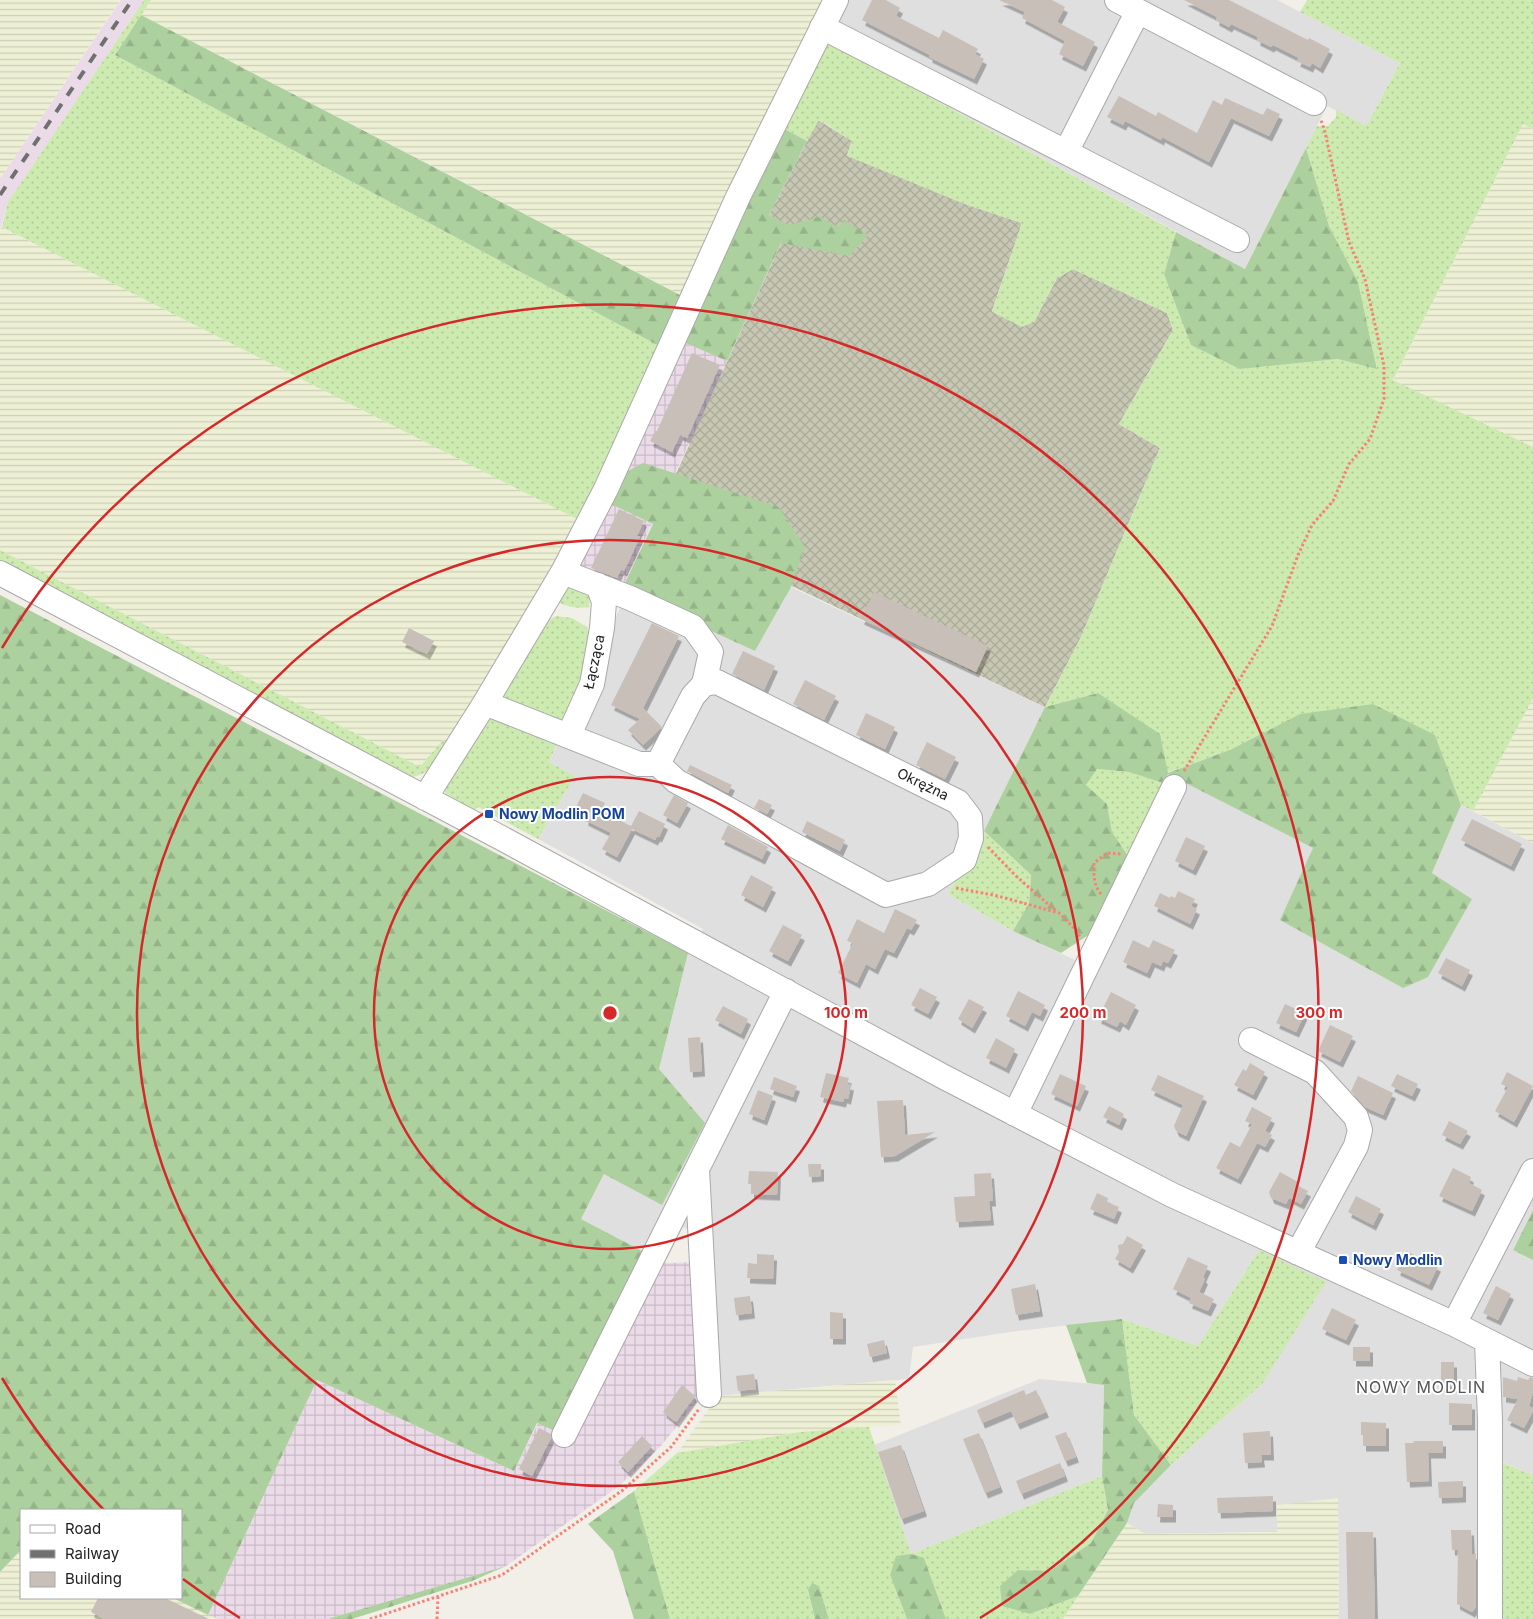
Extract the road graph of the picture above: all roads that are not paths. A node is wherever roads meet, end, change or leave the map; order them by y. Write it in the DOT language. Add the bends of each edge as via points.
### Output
graph roads {
  1 [pos="836,0"];
  2 [pos="1117,0"];
  3 [pos="1138,11"];
  4 [pos="822,27"];
  5 [pos="1314,102"];
  6 [pos="1066,152"];
  7 [pos="1237,240"];
  8 [pos="563,572"];
  9 [pos="0,573"];
  10 [pos="598,586"];
  11 [pos="704,684"];
  12 [pos="485,703"];
  13 [pos="569,736"];
  14 [pos="658,764"];
  15 [pos="1174,787"];
  16 [pos="425,798"];
  17 [pos="786,991"];
  18 [pos="1251,1040"];
  19 [pos="1015,1114"];
  20 [pos="697,1169"];
  21 [pos="1533,1171"];
  22 [pos="1298,1253"];
  23 [pos="1454,1324"];
  24 [pos="1487,1341"];
  25 [pos="1533,1364"];
  26 [pos="709,1394"];
  27 [pos="564,1435"];
  28 [pos="1490,1619"];
  1 -- 4 [label="street"];
  2 -- 3 [label="street"];
  3 -- 5 [label="street"];
  3 -- 6 [label="street"];
  4 -- 6 [label="street"];
  4 -- 8 [label="street" via="738,196 606,489"];
  6 -- 7 [label="street"];
  8 -- 10 [label="street"];
  8 -- 12 [label="street"];
  9 -- 16 [label="street"];
  10 -- 11 [label="street" via="693,627 711,652"];
  10 -- 13 [label="street, Łącząca" via="604,602 592,684"];
  11 -- 14 [label="street" via="693,696"];
  11 -- 14 [label="street, Okrężna" via="717,682 958,802 970,818 972,838 964,860 928,884 886,895 676,781"];
  12 -- 13 [label="street"];
  12 -- 16 [label="street"];
  13 -- 14 [label="street" via="639,764"];
  15 -- 19 [label="street"];
  16 -- 17 [label="street"];
  17 -- 19 [label="street"];
  17 -- 20 [label="street"];
  18 -- 22 [label="street" via="1315,1072 1356,1117 1360,1130 1356,1146"];
  19 -- 22 [label="street" via="1172,1195"];
  20 -- 26 [label="street"];
  20 -- 27 [label="street"];
  21 -- 23 [label="street"];
  22 -- 23 [label="street"];
  23 -- 24 [label="street"];
  24 -- 25 [label="street"];
  24 -- 28 [label="street"];
}
